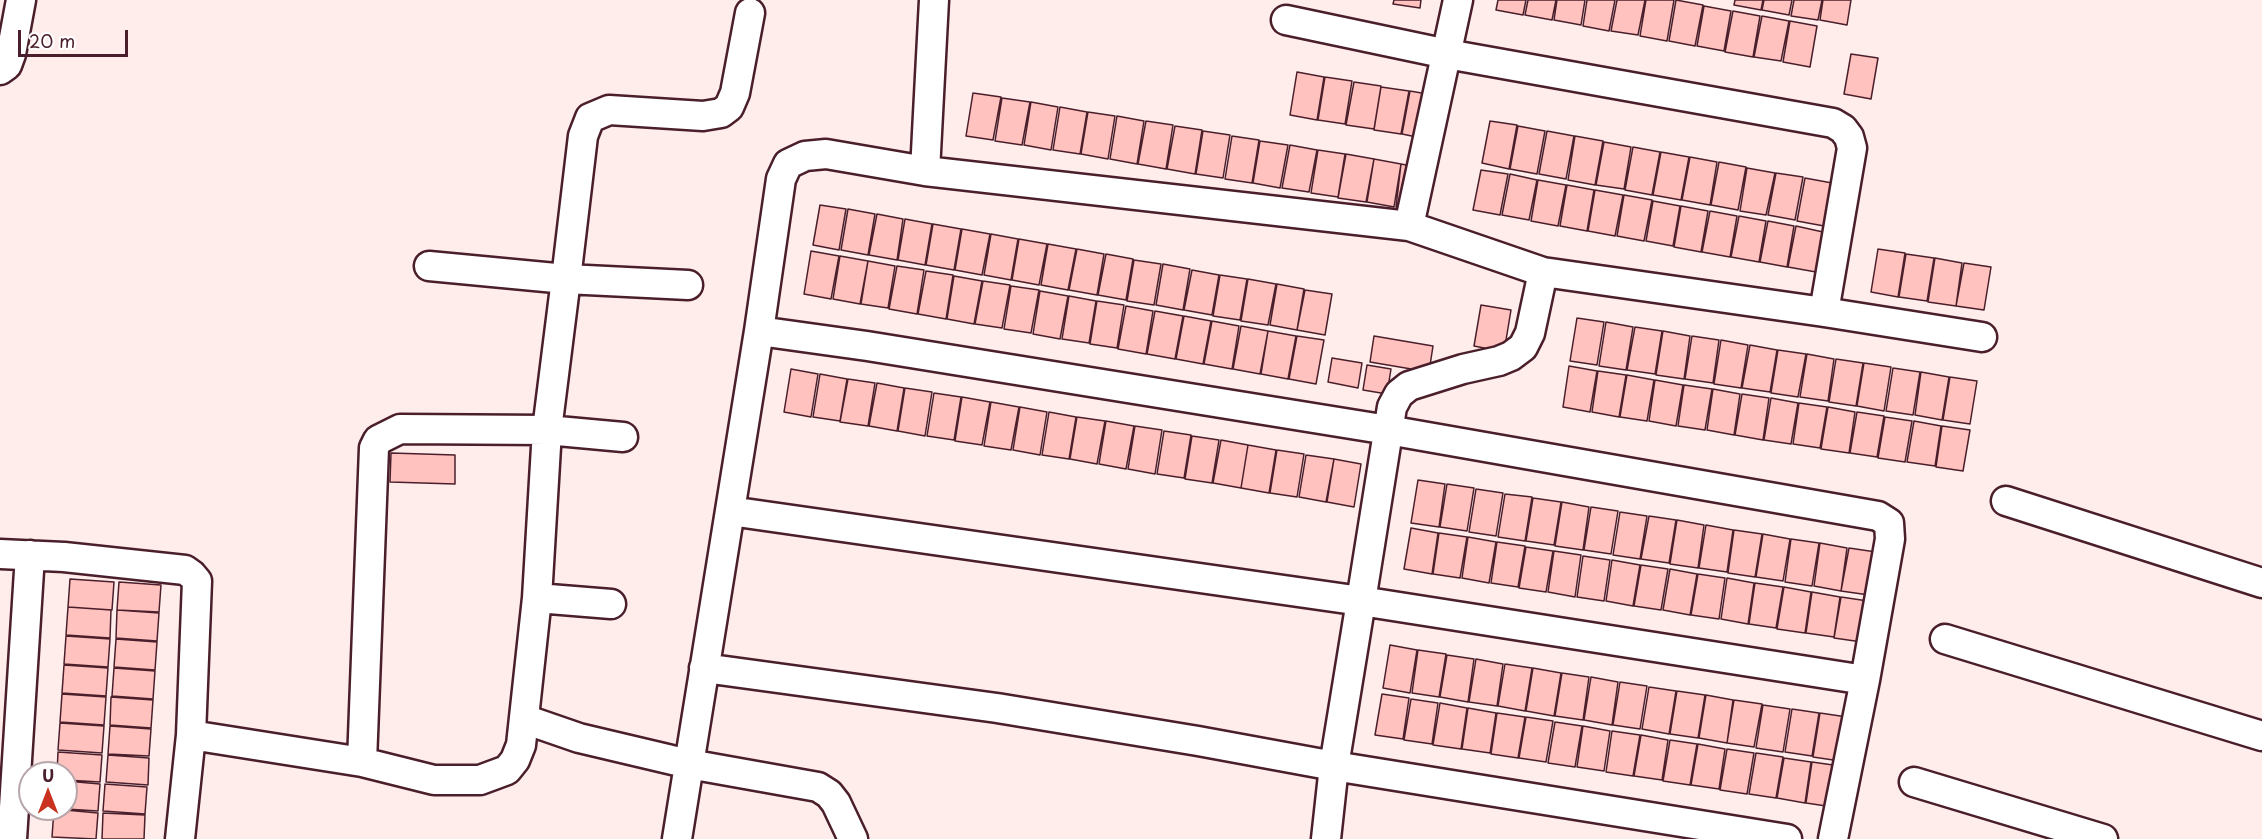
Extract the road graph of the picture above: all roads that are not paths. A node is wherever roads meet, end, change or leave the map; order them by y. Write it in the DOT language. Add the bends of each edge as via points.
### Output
graph roads {
  1 [pos="21,0"];
  2 [pos="934,0"];
  3 [pos="1458,0"];
  4 [pos="750,13"];
  5 [pos="1287,20"];
  6 [pos="1447,54"];
  7 [pos="0,70"];
  8 [pos="925,171"];
  9 [pos="1409,226"];
  10 [pos="429,266"];
  11 [pos="1543,272"];
  12 [pos="566,279"];
  13 [pos="688,285"];
  14 [pos="1824,312"];
  15 [pos="759,331"];
  16 [pos="1982,337"];
  17 [pos="547,430"];
  18 [pos="1388,430"];
  19 [pos="623,437"];
  20 [pos="2006,501"];
  21 [pos="730,511"];
  22 [pos="0,554"];
  23 [pos="30,555"];
  24 [pos="2262,583"];
  25 [pos="537,598"];
  26 [pos="1361,601"];
  27 [pos="611,604"];
  28 [pos="1945,639"];
  29 [pos="704,668"];
  30 [pos="1865,680"];
  31 [pos="524,718"];
  32 [pos="10,721"];
  33 [pos="191,735"];
  34 [pos="2262,736"];
  35 [pos="362,762"];
  36 [pos="689,764"];
  37 [pos="1334,766"];
  38 [pos="1914,782"];
  39 [pos="12,839"];
  40 [pos="180,839"];
  41 [pos="677,839"];
  42 [pos="854,839"];
  43 [pos="1326,839"];
  44 [pos="1788,839"];
  45 [pos="1833,839"];
  46 [pos="2103,839"];
  1 -- 7 [label="street" via="11,54"];
  2 -- 8 [label="street"];
  3 -- 6 [label="street"];
  4 -- 12 [label="street" via="735,93 729,107 721,113 703,116 609,110 590,118 583,136"];
  5 -- 6 [label="street"];
  6 -- 9 [label="street"];
  6 -- 14 [label="street" via="1833,123 1843,129 1852,148"];
  8 -- 9 [label="street"];
  8 -- 15 [label="street" via="826,154 805,156 788,164 780,179"];
  9 -- 11 [label="street"];
  10 -- 12 [label="street"];
  11 -- 14 [label="street"];
  11 -- 18 [label="street" via="1530,333 1523,347 1499,361 1409,386 1392,407"];
  12 -- 13 [label="street"];
  12 -- 17 [label="street"];
  14 -- 16 [label="street"];
  15 -- 18 [label="street"];
  15 -- 21 [label="street"];
  17 -- 19 [label="street"];
  17 -- 25 [label="street"];
  17 -- 35 [label="street" via="400,429 378,440 374,448"];
  18 -- 26 [label="street"];
  18 -- 30 [label="street" via="1878,516 1889,524 1890,539"];
  20 -- 24 [label="street"];
  21 -- 26 [label="street"];
  21 -- 29 [label="street"];
  22 -- 23 [label="street"];
  23 -- 32 [label="street"];
  23 -- 33 [label="street" via="185,570 192,575 198,589"];
  25 -- 27 [label="street"];
  25 -- 31 [label="street"];
  26 -- 30 [label="street"];
  26 -- 37 [label="street"];
  28 -- 34 [label="street"];
  29 -- 36 [label="street"];
  29 -- 37 [label="street" via="997,708"];
  30 -- 45 [label="street"];
  31 -- 35 [label="street" via="515,760 507,771 480,780 434,780"];
  31 -- 36 [label="street" via="579,738"];
  32 -- 39 [label="street"];
  33 -- 35 [label="street"];
  33 -- 40 [label="street"];
  36 -- 41 [label="street"];
  36 -- 42 [label="street" via="818,787 836,802"];
  37 -- 43 [label="street"];
  37 -- 44 [label="street"];
  38 -- 46 [label="street"];
}
